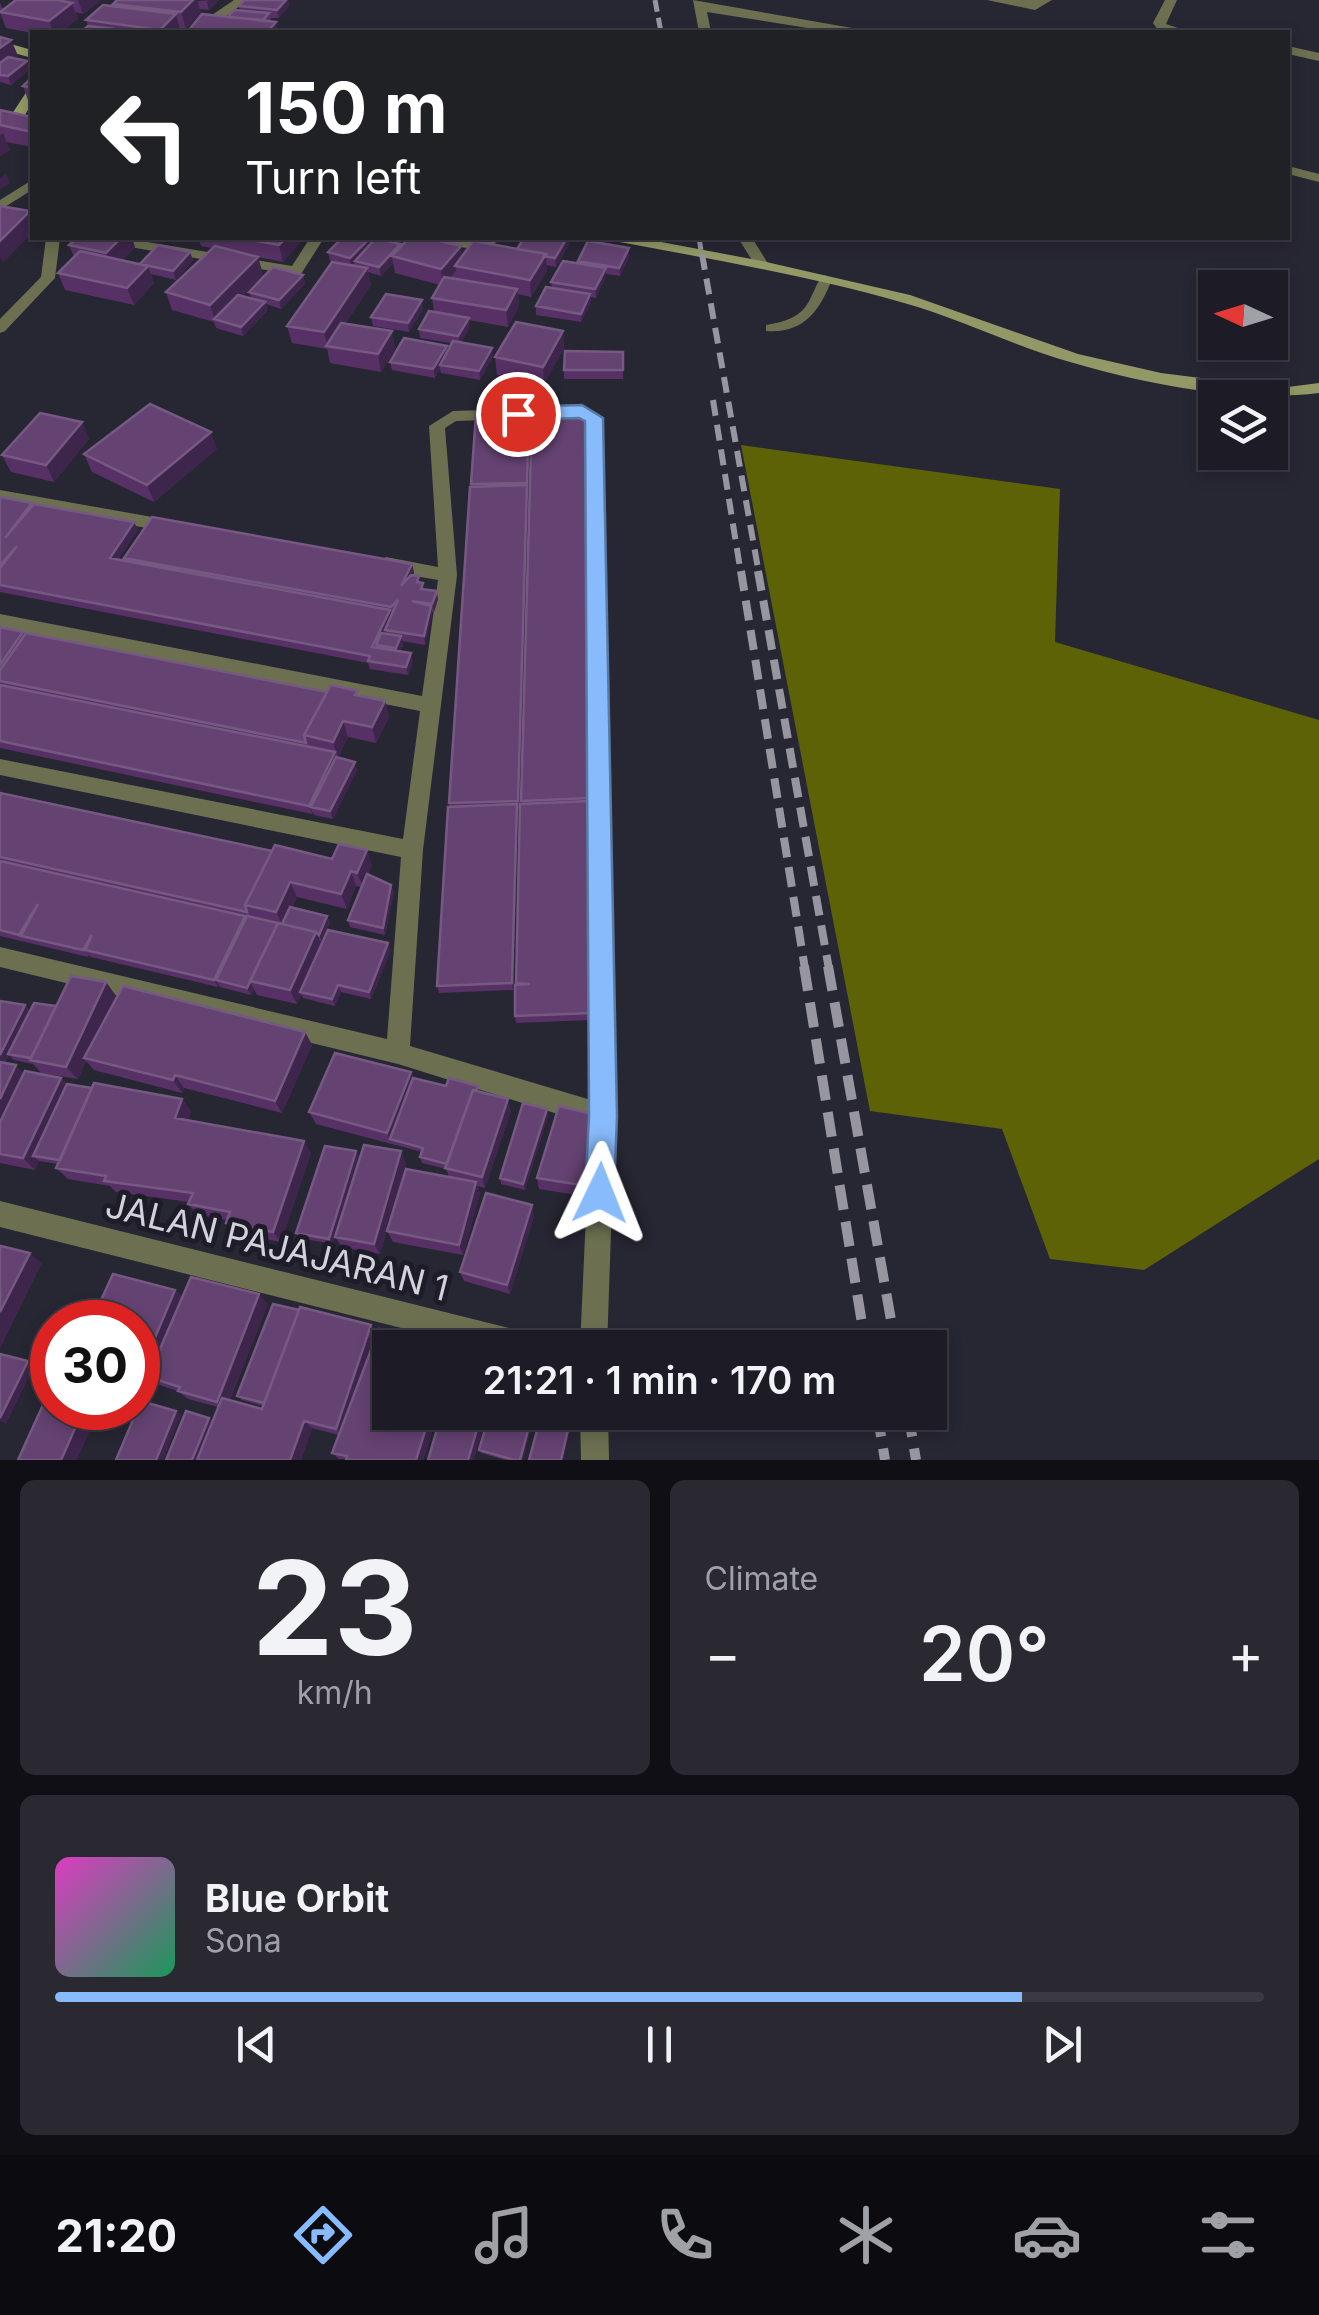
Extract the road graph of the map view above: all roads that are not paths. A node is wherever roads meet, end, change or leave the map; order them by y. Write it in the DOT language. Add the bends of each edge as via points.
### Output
graph roads {
  1 [pos="242,0"];
  2 [pos="993,0"];
  3 [pos="1046,0"];
  4 [pos="1171,0"];
  5 [pos="699,3"];
  6 [pos="214,20"];
  7 [pos="705,30"];
  8 [pos="841,30"];
  9 [pos="1175,30"];
  10 [pos="0,45"];
  11 [pos="1290,50"];
  12 [pos="30,53"];
  13 [pos="1319,57"];
  14 [pos="30,96"];
  15 [pos="6,123"];
  16 [pos="1290,171"];
  17 [pos="1319,178"];
  18 [pos="30,185"];
  19 [pos="0,206"];
  20 [pos="53,240"];
  21 [pos="112,240"];
  22 [pos="316,240"];
  23 [pos="441,240"];
  24 [pos="492,240"];
  25 [pos="631,240"];
  26 [pos="746,240"];
  27 [pos="762,265"];
  28 [pos="825,279"];
  29 [pos="0,328"];
  30 [pos="771,328"];
  31 [pos="1316,392"];
  32 [pos="0,496"];
  33 [pos="197,530"];
  34 [pos="370,561"];
  35 [pos="448,575"];
  36 [pos="0,621"];
  37 [pos="431,705"];
  38 [pos="0,766"];
  39 [pos="412,850"];
  40 [pos="0,957"];
  41 [pos="398,1052"];
  42 [pos="603,1116"];
  43 [pos="0,1214"];
  44 [pos="465,1330"];
  45 [pos="594,1330"];
  46 [pos="594,1430"];
  47 [pos="594,1460"];
  1 -- 6 [label="street"];
  2 -- 3 [label="street" via="1035,6"];
  4 -- 9 [label="street" via="1160,23"];
  5 -- 7 [label="street"];
  5 -- 8 [label="street"];
  10 -- 12 [label="street"];
  11 -- 13 [label="street"];
  14 -- 15 [label="street"];
  16 -- 17 [label="lane"];
  18 -- 19 [label="street"];
  20 -- 29 [label="street" via="48,278"];
  21 -- 22 [label="street" via="296,271"];
  23 -- 24 [label="street" via="486,247"];
  25 -- 27 [label="street"];
  26 -- 27 [label="street"];
  27 -- 28 [label="street"];
  28 -- 30 [label="lane" via="806,320"];
  28 -- 31 [label="street" via="1143,374 1217,387"];
  32 -- 33 [label="street"];
  34 -- 35 [label="street"];
  35 -- 37 [label="street"];
  35 -- 42 [label="street" via="438,422 454,416 593,416"];
  36 -- 37 [label="street"];
  37 -- 39 [label="street"];
  38 -- 39 [label="street"];
  39 -- 41 [label="street"];
  40 -- 41 [label="street"];
  41 -- 42 [label="street"];
  42 -- 45 [label="street"];
  43 -- 44 [label="street, JALAN PAJAJARAN 1"];
  46 -- 47 [label="street"];
}
